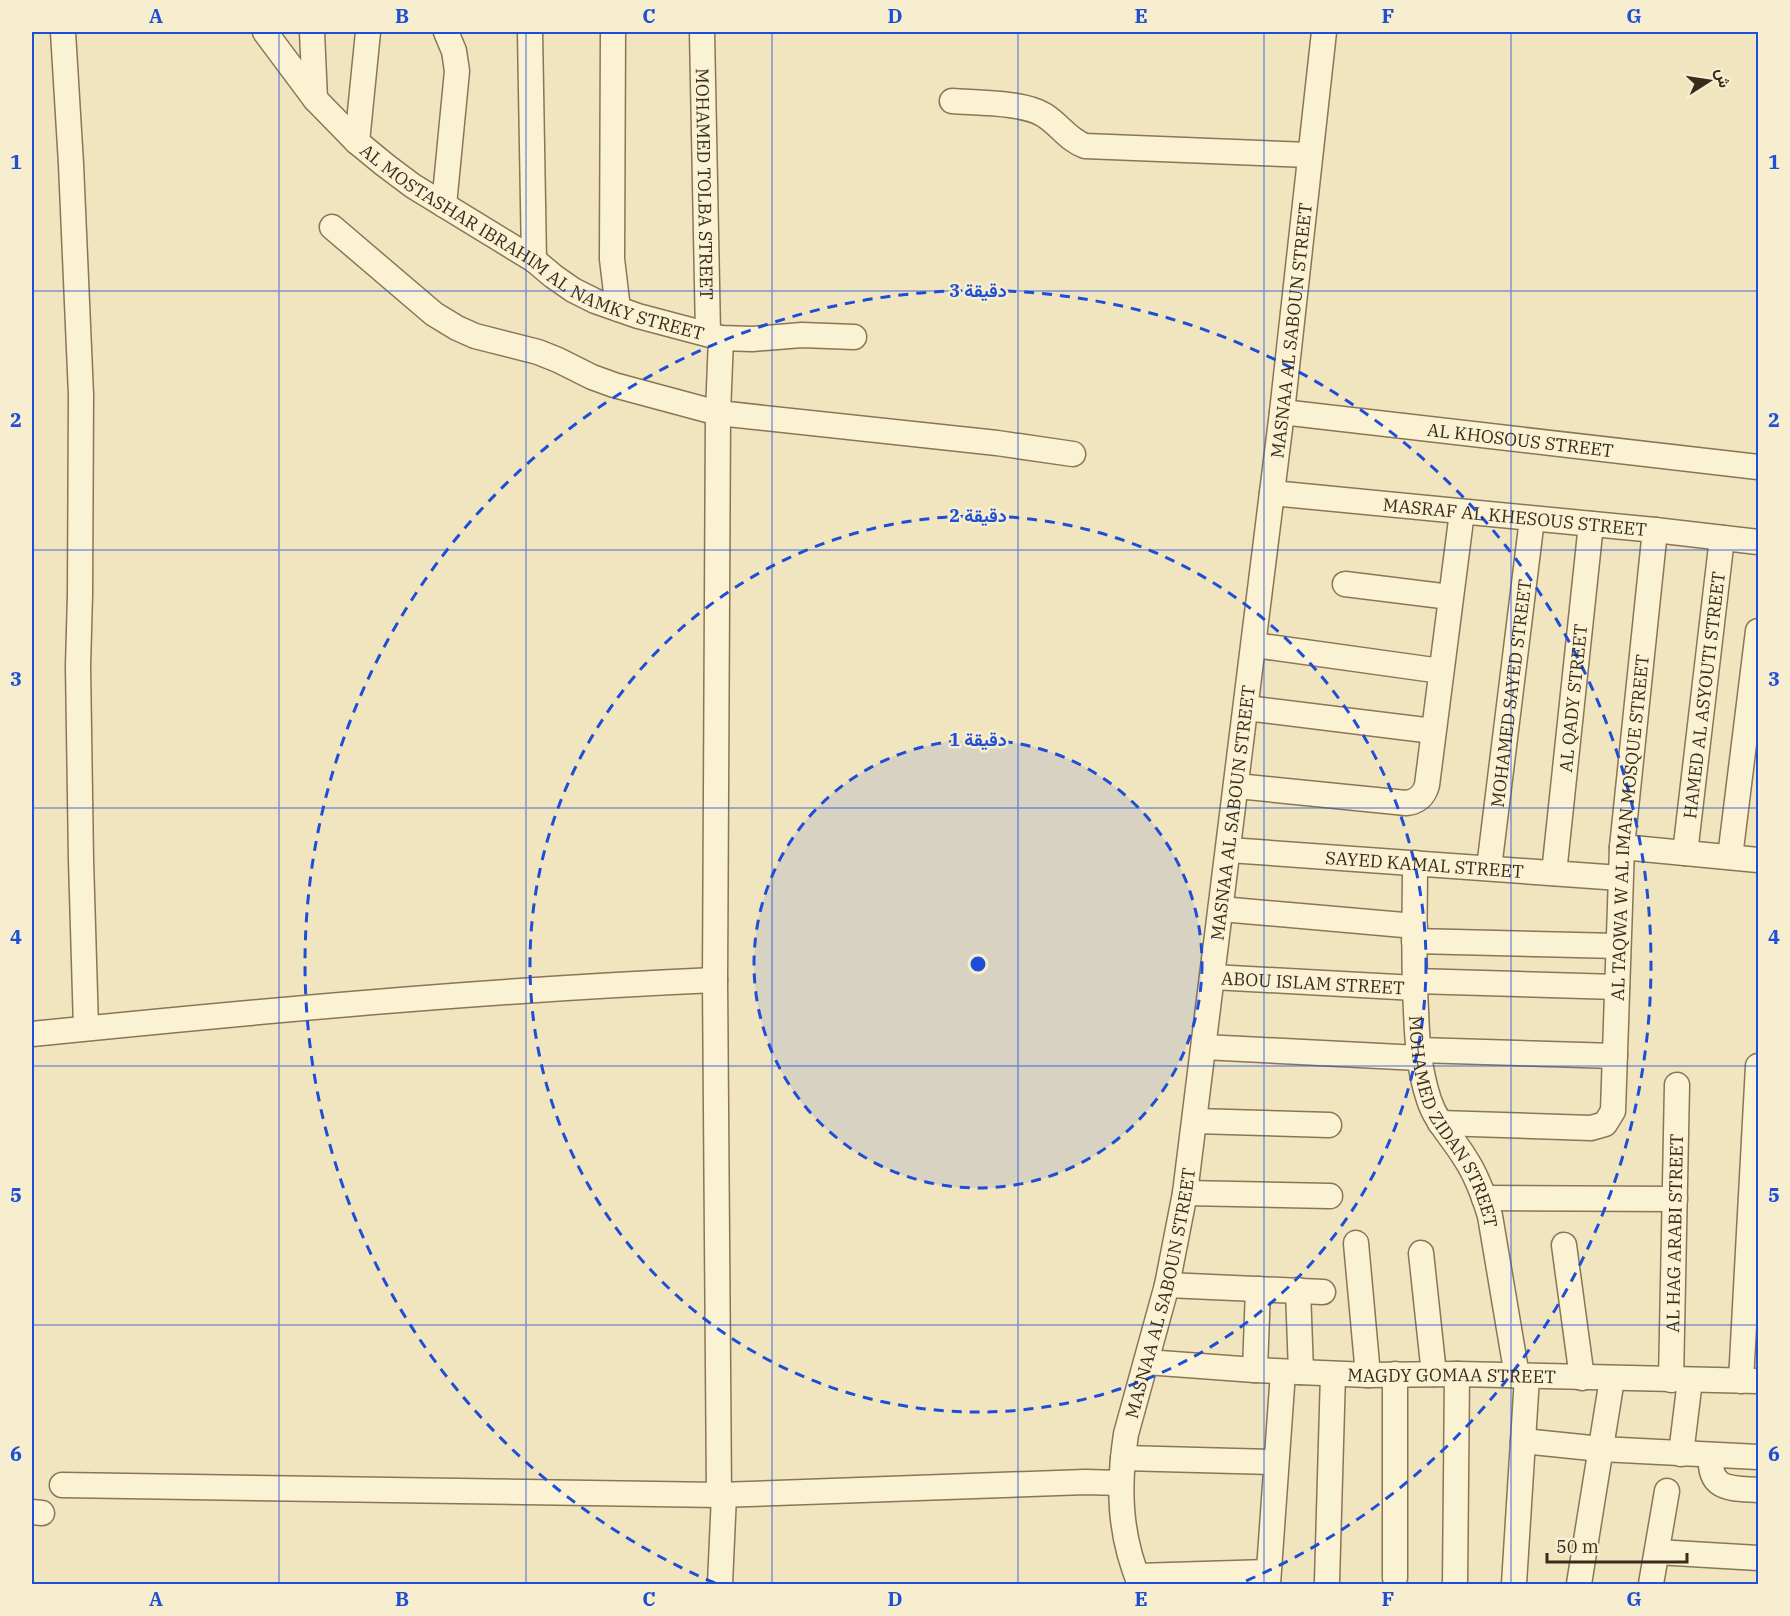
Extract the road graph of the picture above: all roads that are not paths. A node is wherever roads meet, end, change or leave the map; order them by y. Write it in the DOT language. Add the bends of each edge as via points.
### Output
graph roads {
  1 [pos="63,32"];
  2 [pos="265,32"];
  3 [pos="312,32"];
  4 [pos="368,32"];
  5 [pos="446,32"];
  6 [pos="530,32"];
  7 [pos="614,32"];
  8 [pos="702,32"];
  9 [pos="1324,32"];
  10 [pos="315,99"];
  11 [pos="952,101"];
  12 [pos="357,142"];
  13 [pos="1310,155"];
  14 [pos="444,205"];
  15 [pos="332,227"];
  16 [pos="534,260"];
  17 [pos="618,309"];
  18 [pos="715,336"];
  19 [pos="854,337"];
  20 [pos="718,408"];
  21 [pos="1282,417"];
  22 [pos="1073,454"];
  23 [pos="1758,467"];
  24 [pos="1273,485"];
  25 [pos="1462,512"];
  26 [pos="1532,519"];
  27 [pos="1591,524"];
  28 [pos="1655,530"];
  29 [pos="1722,538"];
  30 [pos="1758,542"];
  31 [pos="1345,584"];
  32 [pos="1450,597"];
  33 [pos="1758,631"];
  34 [pos="1254,645"];
  35 [pos="1441,671"];
  36 [pos="1246,708"];
  37 [pos="1433,731"];
  38 [pos="1236,786"];
  39 [pos="1622,847"];
  40 [pos="1229,850"];
  41 [pos="1685,853"];
  42 [pos="1730,857"];
  43 [pos="1758,860"];
  44 [pos="1415,863"];
  45 [pos="1489,868"];
  46 [pos="1554,873"];
  47 [pos="1620,878"];
  48 [pos="1221,909"];
  49 [pos="1415,933"];
  50 [pos="1618,946"];
  51 [pos="1213,977"];
  52 [pos="715,980"];
  53 [pos="1415,984"];
  54 [pos="1617,987"];
  55 [pos="86,1028"];
  56 [pos="32,1034"];
  57 [pos="1204,1047"];
  58 [pos="1418,1054"];
  59 [pos="1615,1056"];
  60 [pos="1758,1076"];
  61 [pos="1677,1086"];
  62 [pos="1195,1121"];
  63 [pos="1440,1123"];
  64 [pos="1329,1125"];
  65 [pos="1756,1142"];
  66 [pos="1185,1193"];
  67 [pos="1330,1196"];
  68 [pos="1484,1198"];
  69 [pos="1675,1199"];
  70 [pos="1356,1243"];
  71 [pos="1564,1245"];
  72 [pos="1421,1253"];
  73 [pos="1167,1285"];
  74 [pos="1258,1289"];
  75 [pos="1298,1290"];
  76 [pos="1323,1292"];
  77 [pos="1146,1362"];
  78 [pos="1255,1370"];
  79 [pos="1292,1372"];
  80 [pos="1333,1374"];
  81 [pos="1395,1374"];
  82 [pos="1446,1374"];
  83 [pos="1368,1375"];
  84 [pos="1522,1376"];
  85 [pos="1582,1378"];
  86 [pos="1612,1379"];
  87 [pos="1680,1380"];
  88 [pos="1750,1381"];
  89 [pos="1523,1441"];
  90 [pos="1601,1449"];
  91 [pos="1681,1454"];
  92 [pos="1711,1455"];
  93 [pos="1758,1457"];
  94 [pos="1123,1458"];
  95 [pos="1276,1462"];
  96 [pos="1121,1482"];
  97 [pos="62,1485"];
  98 [pos="1758,1490"];
  99 [pos="1667,1491"];
  100 [pos="722,1495"];
  101 [pos="1657,1552"];
  102 [pos="1758,1558"];
  103 [pos="1268,1578"];
  104 [pos="1139,1580"];
  105 [pos="1327,1581"];
  106 [pos="1405,1582"];
  107 [pos="720,1584"];
  108 [pos="1455,1584"];
  109 [pos="1515,1584"];
  110 [pos="1579,1584"];
  111 [pos="1652,1584"];
  1 -- 55 [label="street" via="81,395 78,666"];
  2 -- 10 [label="street, AL MOSTASHAR IBRAHIM AL NAMKY STREET"];
  3 -- 10 [label="street"];
  4 -- 12 [label="street"];
  5 -- 14 [label="street" via="457,71"];
  6 -- 16 [label="street"];
  7 -- 17 [label="street" via="612,259"];
  8 -- 18 [label="street, MOHAMED TOLBA STREET"];
  9 -- 13 [label="street, MASNAA AL SABOUN STREET"];
  10 -- 12 [label="street, AL MOSTASHAR IBRAHIM AL NAMKY STREET"];
  11 -- 13 [label="street" via="1036,110 1085,146"];
  12 -- 14 [label="street, AL MOSTASHAR IBRAHIM AL NAMKY STREET"];
  13 -- 21 [label="street, MASNAA AL SABOUN STREET"];
  14 -- 16 [label="street, AL MOSTASHAR IBRAHIM AL NAMKY STREET"];
  15 -- 20 [label="street" via="434,314 457,328 538,352 614,385"];
  16 -- 17 [label="street, AL MOSTASHAR IBRAHIM AL NAMKY STREET" via="573,290"];
  17 -- 18 [label="street, AL MOSTASHAR IBRAHIM AL NAMKY STREET"];
  18 -- 19 [label="street, AL MOSTASHAR IBRAHIM AL NAMKY STREET"];
  18 -- 20 [label="street, MOHAMED TOLBA STREET" via="720,364"];
  20 -- 22 [label="street"];
  20 -- 52 [label="street, MOHAMED TOLBA STREET"];
  21 -- 23 [label="street, AL KHOSOUS STREET"];
  21 -- 24 [label="street, MASNAA AL SABOUN STREET"];
  24 -- 25 [label="street, MASRAF AL KHESOUS STREET"];
  24 -- 34 [label="street, MASNAA AL SABOUN STREET"];
  25 -- 26 [label="street, MASRAF AL KHESOUS STREET"];
  25 -- 32 [label="street"];
  26 -- 27 [label="street, MASRAF AL KHESOUS STREET"];
  26 -- 45 [label="street, MOHAMED SAYED STREET"];
  27 -- 28 [label="street, MASRAF AL KHESOUS STREET"];
  27 -- 46 [label="street, AL QADY STREET"];
  28 -- 29 [label="street, MASRAF AL KHESOUS STREET"];
  28 -- 39 [label="street, AL TAQWA W AL IMAN MOSQUE STREET"];
  29 -- 30 [label="street, MASRAF AL KHESOUS STREET"];
  29 -- 41 [label="street, HAMED AL ASYOUTI STREET"];
  31 -- 32 [label="street"];
  32 -- 35 [label="street"];
  33 -- 42 [label="street"];
  34 -- 35 [label="street"];
  34 -- 36 [label="street, MASNAA AL SABOUN STREET"];
  35 -- 37 [label="street"];
  36 -- 37 [label="street"];
  36 -- 38 [label="street, MASNAA AL SABOUN STREET"];
  37 -- 38 [label="street" via="1426,791 1412,802"];
  38 -- 40 [label="street, MASNAA AL SABOUN STREET"];
  39 -- 41 [label="street"];
  39 -- 47 [label="street, AL TAQWA W AL IMAN MOSQUE STREET"];
  40 -- 44 [label="street, SAYED KAMAL STREET"];
  40 -- 48 [label="street, MASNAA AL SABOUN STREET"];
  41 -- 42 [label="street"];
  42 -- 43 [label="street"];
  44 -- 45 [label="street, SAYED KAMAL STREET"];
  44 -- 49 [label="street, MOHAMED ZIDAN STREET"];
  45 -- 46 [label="street, SAYED KAMAL STREET"];
  46 -- 47 [label="street, SAYED KAMAL STREET"];
  47 -- 50 [label="street, AL TAQWA W AL IMAN MOSQUE STREET"];
  48 -- 49 [label="street"];
  48 -- 51 [label="street, MASNAA AL SABOUN STREET"];
  49 -- 50 [label="street"];
  49 -- 53 [label="street, MOHAMED ZIDAN STREET"];
  50 -- 54 [label="street, AL TAQWA W AL IMAN MOSQUE STREET"];
  51 -- 53 [label="street, ABOU ISLAM STREET"];
  51 -- 57 [label="street, MASNAA AL SABOUN STREET"];
  52 -- 55 [label="street" via="574,986"];
  52 -- 100 [label="street, MOHAMED TOLBA STREET"];
  53 -- 54 [label="street, ABOU ISLAM STREET"];
  53 -- 58 [label="street, MOHAMED ZIDAN STREET"];
  54 -- 59 [label="street, AL TAQWA W AL IMAN MOSQUE STREET"];
  55 -- 56 [label="street"];
  57 -- 58 [label="street"];
  57 -- 62 [label="street, MASNAA AL SABOUN STREET"];
  58 -- 59 [label="street"];
  58 -- 63 [label="street, MOHAMED ZIDAN STREET" via="1426,1092"];
  59 -- 63 [label="street, AL TAQWA W AL IMAN MOSQUE STREET" via="1613,1111 1605,1124 1591,1128"];
  60 -- 65 [label="street"];
  61 -- 69 [label="street, AL HAG ARABI STREET"];
  62 -- 64 [label="street"];
  62 -- 66 [label="street, MASNAA AL SABOUN STREET"];
  63 -- 68 [label="street, MOHAMED ZIDAN STREET" via="1465,1157"];
  65 -- 88 [label="street"];
  66 -- 67 [label="street"];
  66 -- 73 [label="street, MASNAA AL SABOUN STREET"];
  68 -- 69 [label="street"];
  68 -- 84 [label="street, MOHAMED ZIDAN STREET"];
  69 -- 87 [label="street, AL HAG ARABI STREET"];
  70 -- 83 [label="street"];
  71 -- 85 [label="street"];
  72 -- 82 [label="street"];
  73 -- 74 [label="street"];
  73 -- 77 [label="street, MASNAA AL SABOUN STREET"];
  74 -- 75 [label="street"];
  74 -- 78 [label="street"];
  75 -- 76 [label="street"];
  75 -- 79 [label="street"];
  77 -- 78 [label="street, MAGDY GOMAA STREET"];
  77 -- 94 [label="street, MASNAA AL SABOUN STREET"];
  78 -- 79 [label="street, MAGDY GOMAA STREET"];
  79 -- 80 [label="street, MAGDY GOMAA STREET"];
  79 -- 95 [label="street"];
  80 -- 83 [label="street, MAGDY GOMAA STREET"];
  80 -- 105 [label="street"];
  81 -- 82 [label="street, MAGDY GOMAA STREET"];
  81 -- 83 [label="street, MAGDY GOMAA STREET"];
  81 -- 106 [label="street"];
  82 -- 84 [label="street, MAGDY GOMAA STREET"];
  82 -- 108 [label="street"];
  84 -- 85 [label="street, MAGDY GOMAA STREET"];
  84 -- 89 [label="street, MOHAMED ZIDAN STREET"];
  85 -- 86 [label="street, MAGDY GOMAA STREET"];
  86 -- 87 [label="street, MAGDY GOMAA STREET"];
  86 -- 90 [label="street"];
  87 -- 88 [label="street, MAGDY GOMAA STREET"];
  87 -- 91 [label="street, AL HAG ARABI STREET"];
  89 -- 90 [label="street"];
  89 -- 109 [label="street, MOHAMED ZIDAN STREET"];
  90 -- 91 [label="street"];
  90 -- 110 [label="street"];
  91 -- 92 [label="street"];
  92 -- 93 [label="street"];
  92 -- 98 [label="street" via="1711,1470 1718,1483"];
  94 -- 95 [label="street"];
  94 -- 96 [label="street, MASNAA AL SABOUN STREET"];
  95 -- 103 [label="street"];
  96 -- 100 [label="street"];
  96 -- 104 [label="street, MASNAA AL SABOUN STREET" via="1123,1523"];
  97 -- 100 [label="street"];
  99 -- 101 [label="street"];
  100 -- 107 [label="street, MOHAMED TOLBA STREET"];
  101 -- 102 [label="street"];
  101 -- 111 [label="street"];
  103 -- 104 [label="street"];
}
